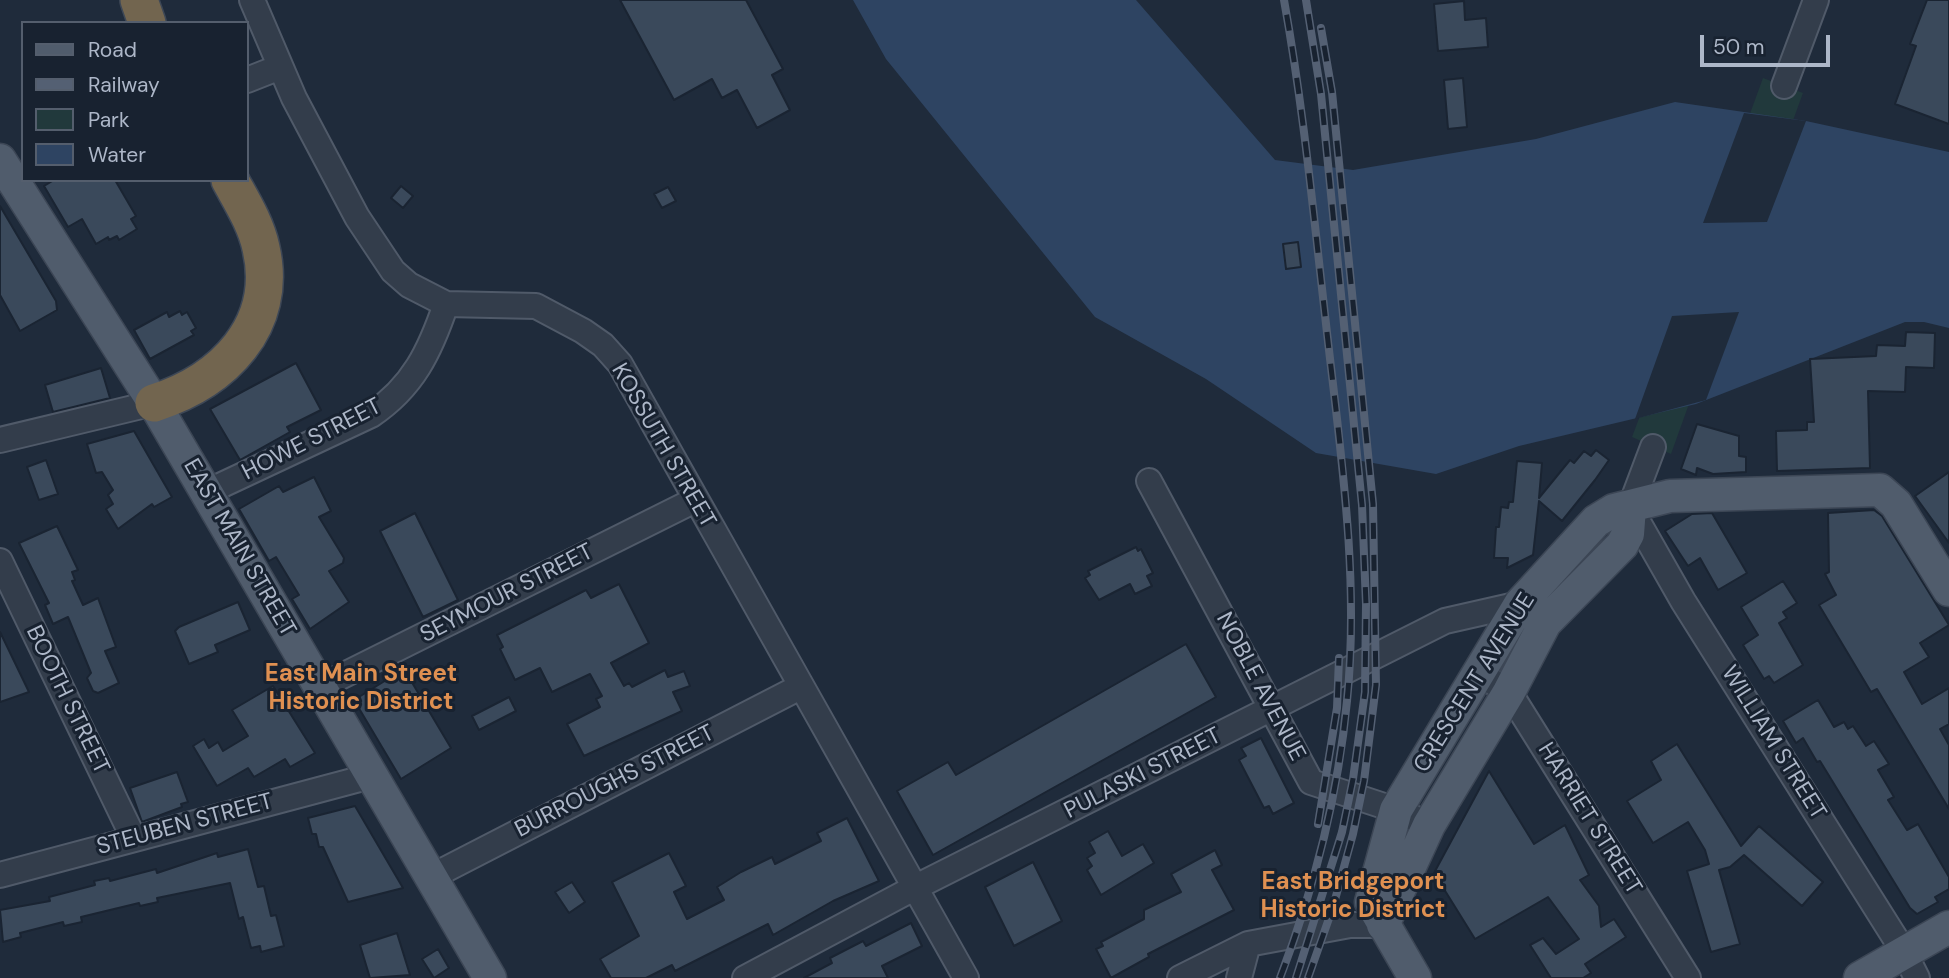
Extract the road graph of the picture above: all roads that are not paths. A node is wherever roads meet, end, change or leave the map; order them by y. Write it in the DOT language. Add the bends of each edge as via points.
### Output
graph roads {
  1 [pos="139,0"];
  2 [pos="252,0"];
  3 [pos="1816,0"];
  4 [pos="147,21"];
  5 [pos="280,67"];
  6 [pos="248,80"];
  7 [pos="1784,86"];
  8 [pos="7,168"];
  9 [pos="231,182"];
  10 [pos="446,304"];
  11 [pos="155,403"];
  12 [pos="0,440"];
  13 [pos="1653,447"];
  14 [pos="1149,481"];
  15 [pos="207,492"];
  16 [pos="695,500"];
  17 [pos="1630,508"];
  18 [pos="0,561"];
  19 [pos="1949,590"];
  20 [pos="1520,604"];
  21 [pos="1545,623"];
  22 [pos="1478,673"];
  23 [pos="800,687"];
  24 [pos="318,688"];
  25 [pos="1509,692"];
  26 [pos="1273,709"];
  27 [pos="371,776"];
  28 [pos="1396,810"];
  29 [pos="1429,825"];
  30 [pos="134,839"];
  31 [pos="0,875"];
  32 [pos="430,877"];
  33 [pos="914,888"];
  34 [pos="1383,925"];
  35 [pos="1949,927"];
  36 [pos="1248,944"];
  37 [pos="1911,965"];
  38 [pos="490,978"];
  39 [pos="745,978"];
  40 [pos="966,978"];
  41 [pos="1180,978"];
  42 [pos="1239,978"];
  43 [pos="1415,978"];
  44 [pos="1688,978"];
  45 [pos="1860,978"];
  1 -- 4 [label="highway"];
  2 -- 5 [label="street, KOSSUTH STREET"];
  3 -- 7 [label="street"];
  5 -- 6 [label="street"];
  5 -- 10 [label="street, KOSSUTH STREET" via="376,249 409,285"];
  8 -- 11 [label="main road, EAST MAIN STREET"];
  9 -- 11 [label="highway" via="261,246 265,278 260,312 246,341 223,368 193,388"];
  10 -- 15 [label="street, HOWE STREET" via="419,370 390,402"];
  10 -- 16 [label="street, KOSSUTH STREET" via="536,306 603,345 620,364"];
  11 -- 12 [label="street"];
  11 -- 15 [label="main road, EAST MAIN STREET"];
  13 -- 17 [label="street"];
  14 -- 26 [label="street, NOBLE AVENUE"];
  15 -- 24 [label="main road, EAST MAIN STREET"];
  16 -- 23 [label="street, KOSSUTH STREET"];
  16 -- 24 [label="street, SEYMOUR STREET"];
  17 -- 19 [label="main road" via="1670,496 1880,490 1896,504"];
  17 -- 20 [label="main road, CRESCENT AVENUE" via="1614,510 1596,521"];
  17 -- 21 [label="main road, CRESCENT AVENUE" via="1628,534 1622,545"];
  17 -- 37 [label="street, WILLIAM STREET"];
  18 -- 30 [label="street, BOOTH STREET"];
  20 -- 21 [label="street"];
  20 -- 22 [label="main road, CRESCENT AVENUE"];
  20 -- 26 [label="street, PULASKI STREET" via="1445,621"];
  21 -- 25 [label="main road, CRESCENT AVENUE"];
  22 -- 25 [label="street, HARRIET STREET"];
  22 -- 28 [label="main road, CRESCENT AVENUE"];
  23 -- 32 [label="street, BURROUGHS STREET"];
  23 -- 33 [label="street, KOSSUTH STREET"];
  24 -- 27 [label="main road, EAST MAIN STREET"];
  25 -- 29 [label="main road, CRESCENT AVENUE"];
  25 -- 44 [label="street, HARRIET STREET"];
  26 -- 28 [label="street, NOBLE AVENUE" via="1311,782"];
  26 -- 33 [label="street, PULASKI STREET"];
  27 -- 30 [label="street, STEUBEN STREET"];
  27 -- 32 [label="main road, EAST MAIN STREET"];
  28 -- 29 [label="street, NOBLE AVENUE"];
  28 -- 34 [label="main road, CRESCENT AVENUE" via="1371,902"];
  29 -- 34 [label="main road, CRESCENT AVENUE"];
  30 -- 31 [label="street, STEUBEN STREET"];
  32 -- 38 [label="main road, EAST MAIN STREET"];
  33 -- 39 [label="street, PULASKI STREET"];
  33 -- 40 [label="street, KOSSUTH STREET"];
  34 -- 36 [label="street" via="1350,925"];
  34 -- 43 [label="main road"];
  35 -- 37 [label="main road"];
  36 -- 41 [label="street"];
  36 -- 42 [label="street"];
  37 -- 45 [label="main road"];
}
